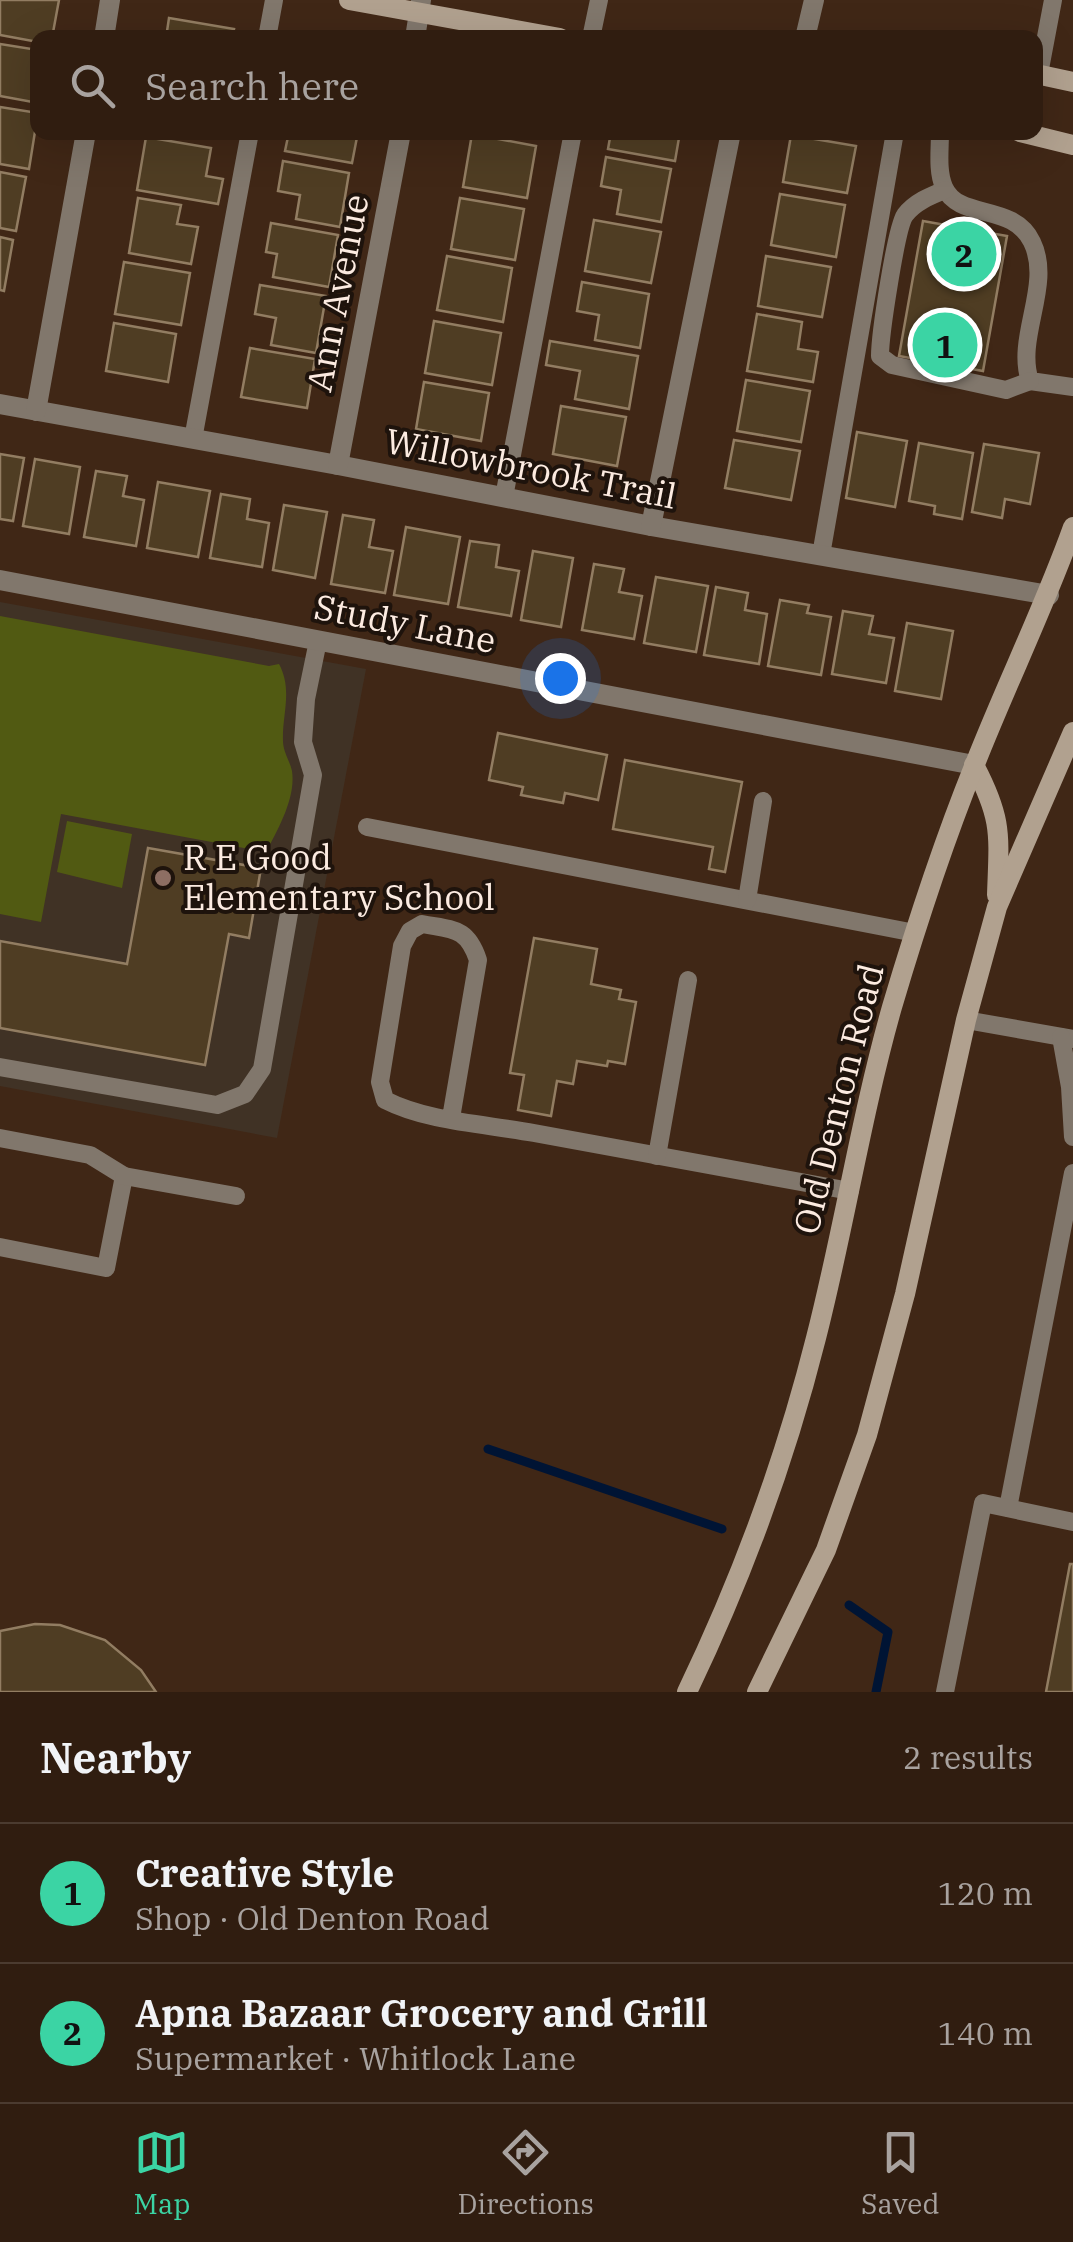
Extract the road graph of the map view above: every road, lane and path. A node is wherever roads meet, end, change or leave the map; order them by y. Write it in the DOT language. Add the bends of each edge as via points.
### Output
graph roads {
  1 [pos="110,0"];
  2 [pos="274,0"];
  3 [pos="349,0"];
  4 [pos="599,0"];
  5 [pos="814,0"];
  6 [pos="1053,0"];
  7 [pos="420,6"];
  8 [pos="105,30"];
  9 [pos="268,30"];
  10 [pos="525,30"];
  11 [pos="593,30"];
  12 [pos="807,30"];
  13 [pos="1056,77"];
  14 [pos="1043,138"];
  15 [pos="85,140"];
  16 [pos="249,140"];
  17 [pos="399,140"];
  18 [pos="571,140"];
  19 [pos="729,140"];
  20 [pos="894,140"];
  21 [pos="940,140"];
  22 [pos="1073,145"];
  23 [pos="945,190"];
  24 [pos="1030,381"];
  25 [pos="1073,386"];
  26 [pos="0,404"];
  27 [pos="36,411"];
  28 [pos="194,439"];
  29 [pos="338,465"];
  30 [pos="504,497"];
  31 [pos="651,526"];
  32 [pos="1073,528"];
  33 [pos="821,556"];
  34 [pos="0,580"];
  35 [pos="1049,595"];
  36 [pos="318,641"];
  37 [pos="1073,732"];
  38 [pos="974,765"];
  39 [pos="763,801"];
  40 [pos="367,828"];
  41 [pos="747,900"];
  42 [pos="997,907"];
  43 [pos="914,933"];
  44 [pos="688,980"];
  45 [pos="966,1020"];
  46 [pos="1067,1038"];
  47 [pos="0,1067"];
  48 [pos="450,1118"];
  49 [pos="0,1138"];
  50 [pos="1073,1138"];
  51 [pos="657,1156"];
  52 [pos="1073,1172"];
  53 [pos="124,1176"];
  54 [pos="850,1191"];
  55 [pos="236,1196"];
  56 [pos="1068,1230"];
  57 [pos="0,1247"];
  58 [pos="1008,1508"];
  59 [pos="1073,1522"];
  60 [pos="687,1692"];
  61 [pos="758,1692"];
  62 [pos="945,1692"];
  1 -- 8 [label="street"];
  2 -- 9 [label="lane"];
  3 -- 7 [label="main road"];
  4 -- 11 [label="lane"];
  5 -- 12 [label="street"];
  6 -- 13 [label="lane"];
  7 -- 10 [label="main road"];
  14 -- 22 [label="main road"];
  15 -- 27 [label="street"];
  16 -- 28 [label="lane"];
  17 -- 29 [label="street, Ann Avenue"];
  18 -- 30 [label="lane"];
  19 -- 31 [label="street"];
  20 -- 33 [label="lane"];
  21 -- 23 [label="lane"];
  23 -- 24 [label="lane" via="960,204 1021,224 1034,246 1038,276 1024,363"];
  23 -- 24 [label="lane" via="902,218 880,356 892,365 1006,390"];
  24 -- 25 [label="lane"];
  26 -- 27 [label="street, Willowbrook Trail"];
  27 -- 28 [label="street, Willowbrook Trail"];
  28 -- 29 [label="street, Willowbrook Trail"];
  29 -- 30 [label="street, Willowbrook Trail"];
  30 -- 31 [label="street, Willowbrook Trail"];
  31 -- 33 [label="street, Willowbrook Trail"];
  32 -- 35 [label="main road, Old Denton Road"];
  33 -- 35 [label="street, Willowbrook Trail"];
  34 -- 36 [label="street, Study Lane"];
  35 -- 38 [label="main road, Old Denton Road"];
  36 -- 38 [label="street, Study Lane"];
  36 -- 47 [label="lane" via="303,742 312,775 262,1069 245,1094 217,1105"];
  37 -- 42 [label="main road"];
  38 -- 42 [label="main road" via="999,825"];
  38 -- 43 [label="main road, Old Denton Road"];
  39 -- 41 [label="lane"];
  40 -- 41 [label="lane"];
  41 -- 43 [label="lane"];
  42 -- 45 [label="main road"];
  43 -- 54 [label="main road, Old Denton Road"];
  44 -- 51 [label="lane"];
  45 -- 46 [label="lane"];
  45 -- 61 [label="main road" via="867,1435 826,1550"];
  46 -- 50 [label="lane"];
  48 -- 48 [label="lane" via="402,1109 385,1100 380,1082 402,946 422,924 459,931 478,960"];
  48 -- 51 [label="lane"];
  49 -- 53 [label="lane" via="90,1155"];
  51 -- 54 [label="lane"];
  52 -- 56 [label="lane"];
  53 -- 55 [label="lane"];
  53 -- 57 [label="lane" via="106,1268"];
  54 -- 60 [label="main road, Old Denton Road" via="789,1438 748,1556"];
  56 -- 58 [label="lane"];
  58 -- 59 [label="lane"];
  58 -- 62 [label="lane" via="983,1503"];
}
